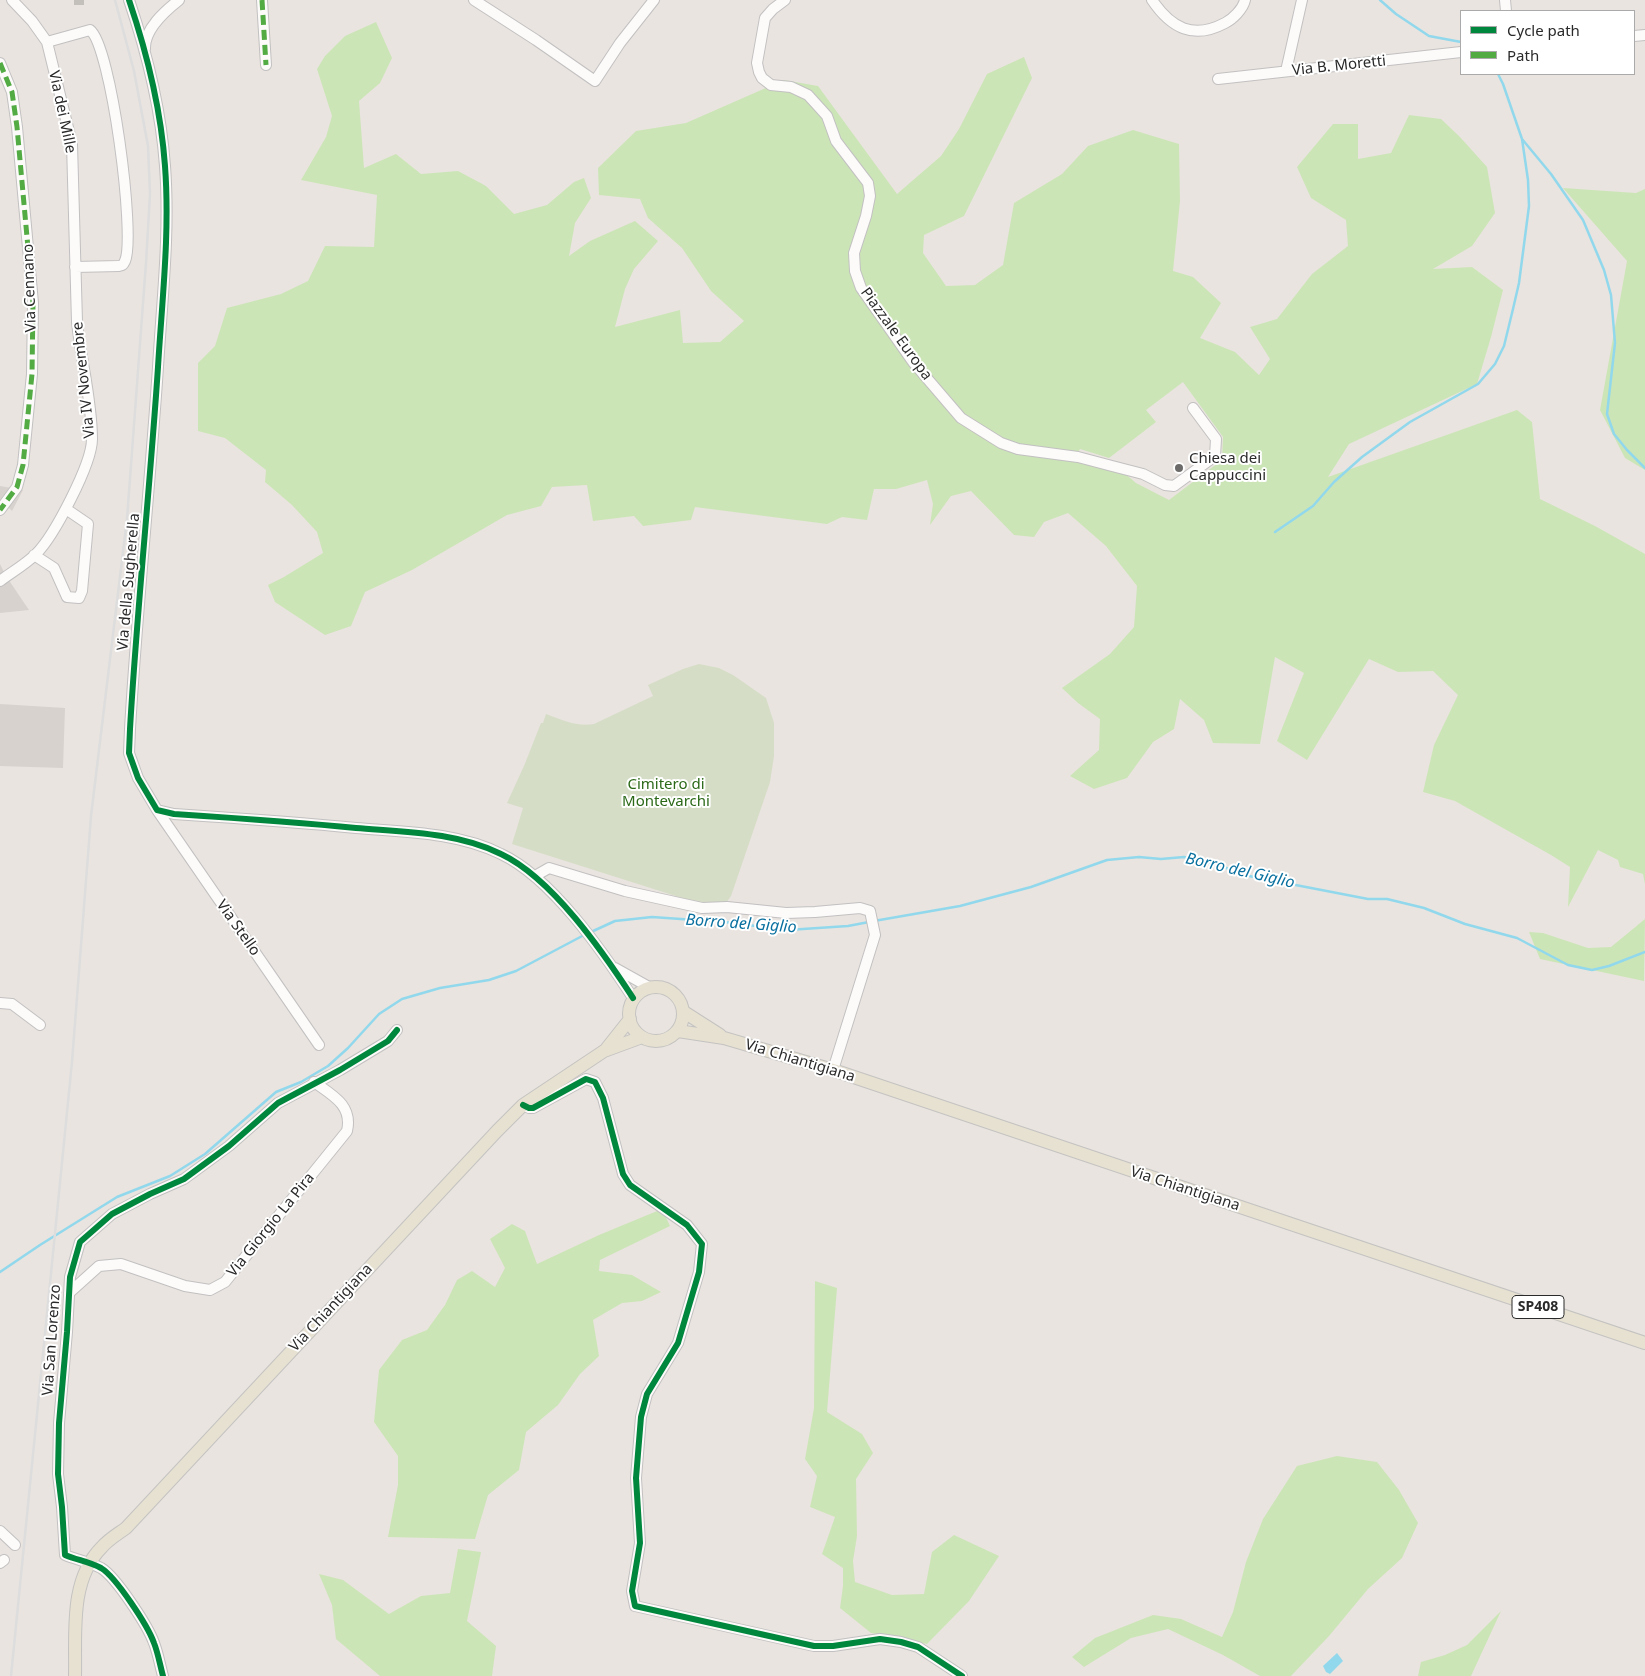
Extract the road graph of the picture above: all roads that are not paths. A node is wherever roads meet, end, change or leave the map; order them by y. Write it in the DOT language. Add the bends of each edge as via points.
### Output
graph roads {
  1 [pos="12,0"];
  2 [pos="179,0"];
  3 [pos="262,0"];
  4 [pos="474,0"];
  5 [pos="653,0"];
  6 [pos="785,0"];
  7 [pos="1152,0"];
  8 [pos="1244,0"];
  9 [pos="1302,0"];
  10 [pos="131,5"];
  11 [pos="159,18"];
  12 [pos="47,42"];
  13 [pos="1460,52"];
  14 [pos="146,56"];
  15 [pos="0,63"];
  16 [pos="266,65"];
  17 [pos="1286,71"];
  18 [pos="1218,79"];
  19 [pos="75,267"];
  20 [pos="1193,408"];
  21 [pos="66,508"];
  22 [pos="0,510"];
  23 [pos="34,555"];
  24 [pos="0,581"];
  25 [pos="157,810"];
  26 [pos="535,876"];
  27 [pos="613,967"];
  28 [pos="649,987"];
  29 [pos="634,998"];
  30 [pos="0,1003"];
  31 [pos="684,1012"];
  32 [pos="630,1019"];
  33 [pos="40,1025"];
  34 [pos="397,1030"];
  35 [pos="678,1031"];
  36 [pos="642,1037"];
  37 [pos="724,1038"];
  38 [pos="319,1045"];
  39 [pos="604,1051"];
  40 [pos="832,1070"];
  41 [pos="314,1082"];
  42 [pos="523,1105"];
  43 [pos="69,1293"];
  44 [pos="1645,1343"];
  45 [pos="0,1531"];
  46 [pos="15,1545"];
  47 [pos="90,1562"];
  48 [pos="75,1676"];
  49 [pos="163,1676"];
  50 [pos="962,1676"];
  1 -- 12 [label="street, Via dei Mille"];
  2 -- 11 [label="street, Via della Sugherella"];
  3 -- 16 [label="street"];
  4 -- 5 [label="street" via="594,82"];
  6 -- 20 [label="street, Piazzale Europa" via="765,18 757,64 759,72 771,86 791,87 808,95 826,116 836,141 864,176 870,196 854,253 855,271 861,288 913,362 961,418 1001,443 1018,449 1078,457 1143,474 1174,486 1215,456 1216,439"];
  7 -- 8 [label="street" via="1161,14 1178,27 1196,32 1214,29 1229,21 1244,5"];
  9 -- 17 [label="street"];
  10 -- 11 [label="street" via="143,21"];
  10 -- 14 [label="street, Via della Sugherella"];
  11 -- 14 [label="street, Via della Sugherella" via="145,42"];
  12 -- 19 [label="street, Via dei Mille" via="72,144"];
  12 -- 19 [label="street" via="90,30 94,33 102,53 116,117 125,200 125,260 119,266"];
  13 -- 17 [label="street, Via B. Moretti"];
  14 -- 25 [label="street, Via della Sugherella" via="165,165 166,257 129,753 138,778"];
  15 -- 22 [label="street, Via Cennano" via="12,92 18,127 33,303 32,374 23,465 17,487"];
  17 -- 18 [label="street, Via B. Moretti"];
  19 -- 21 [label="street, Via IV Novembre" via="80,348 92,440 90,453"];
  21 -- 23 [label="street, Via IV Novembre"];
  21 -- 23 [label="street" via="88,524 79,598 67,597 54,568"];
  23 -- 24 [label="street, Via IV Novembre"];
  25 -- 26 [label="street" via="424,834 467,842 502,854"];
  25 -- 38 [label="street, Via Stello"];
  26 -- 27 [label="street"];
  26 -- 40 [label="street" via="549,868 625,891 702,908 786,913 860,908 870,911 875,935"];
  27 -- 28 [label="street"];
  27 -- 29 [label="street"];
  28 -- 29 [label="main road"];
  28 -- 31 [label="main road, Via Chiantigiana" via="672,991"];
  29 -- 32 [label="main road, Via Chiantigiana"];
  30 -- 33 [label="street" via="12,1004"];
  31 -- 35 [label="main road"];
  31 -- 37 [label="main road, Via Chiantigiana"];
  32 -- 36 [label="main road"];
  32 -- 39 [label="main road, Via Chiantigiana"];
  34 -- 41 [label="street, Via San Lorenzo" via="388,1040"];
  35 -- 36 [label="main road, Via Chiantigiana" via="665,1040"];
  35 -- 37 [label="main road, Via Chiantigiana"];
  36 -- 39 [label="main road, Via Chiantigiana"];
  37 -- 40 [label="main road, Via Chiantigiana"];
  39 -- 42 [label="main road, Via Chiantigiana"];
  40 -- 44 [label="main road, Via Chiantigiana / SP408"];
  41 -- 43 [label="street, Via San Lorenzo" via="278,1103 229,1146 184,1179 112,1214 80,1242"];
  41 -- 43 [label="street, Via Giorgio La Pira" via="342,1102 350,1122 348,1131 224,1282 210,1290 185,1286 121,1264 99,1266"];
  42 -- 47 [label="main road, Via Chiantigiana" via="126,1528 102,1546"];
  42 -- 50 [label="street" via="533,1108 586,1080 594,1082 603,1098 623,1174 630,1185 687,1225 702,1244 699,1272 678,1343 647,1394 641,1418 636,1478 640,1543 632,1591 635,1606 814,1646 880,1639 901,1642 918,1648"];
  43 -- 47 [label="street, Via San Lorenzo" via="58,1474 65,1555"];
  45 -- 46 [label="street"];
  47 -- 48 [label="main road, Via Chiantigiana" via="78,1589"];
  47 -- 49 [label="street" via="113,1579 137,1612 154,1642"];
}
